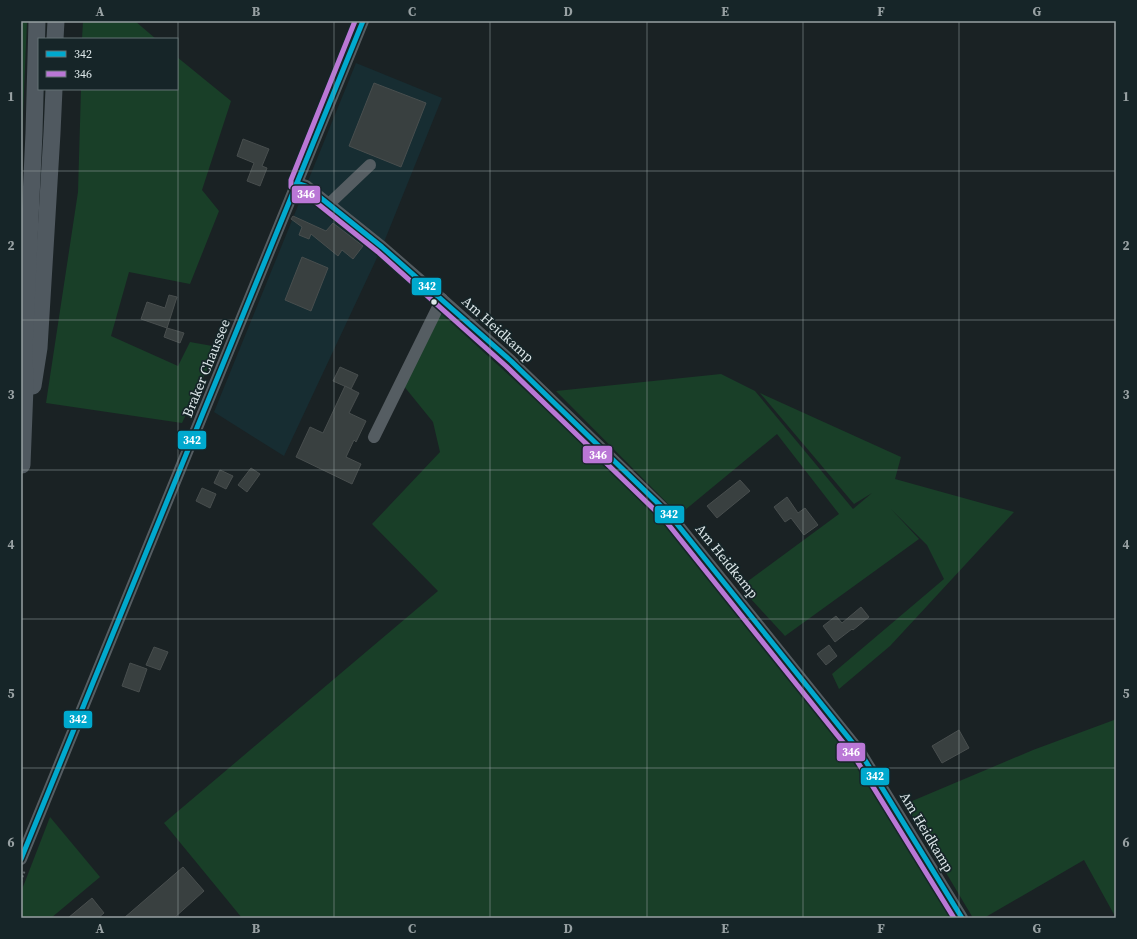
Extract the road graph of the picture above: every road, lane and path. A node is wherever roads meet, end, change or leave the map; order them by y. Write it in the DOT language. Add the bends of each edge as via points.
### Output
graph roads {
  1 [pos="37,21"];
  2 [pos="56,21"];
  3 [pos="363,21"];
  4 [pos="55,38"];
  5 [pos="54,90"];
  6 [pos="370,165"];
  7 [pos="298,183"];
  8 [pos="329,204"];
  9 [pos="442,299"];
  10 [pos="374,437"];
  11 [pos="22,470"];
  12 [pos="21,859"];
  13 [pos="962,918"];
  1 -- 11 [label="highway" via="24,349"];
  2 -- 4 [label="highway"];
  3 -- 7 [label="street, Braker Chaussee"];
  5 -- 11 [label="highway" via="39,348"];
  6 -- 8 [label="street"];
  7 -- 8 [label="street, Am Heidkamp" via="306,186"];
  7 -- 12 [label="street, Braker Chaussee"];
  8 -- 9 [label="street, Am Heidkamp"];
  9 -- 10 [label="street"];
  9 -- 13 [label="street, Am Heidkamp" via="533,382 669,514 860,752"];
}
